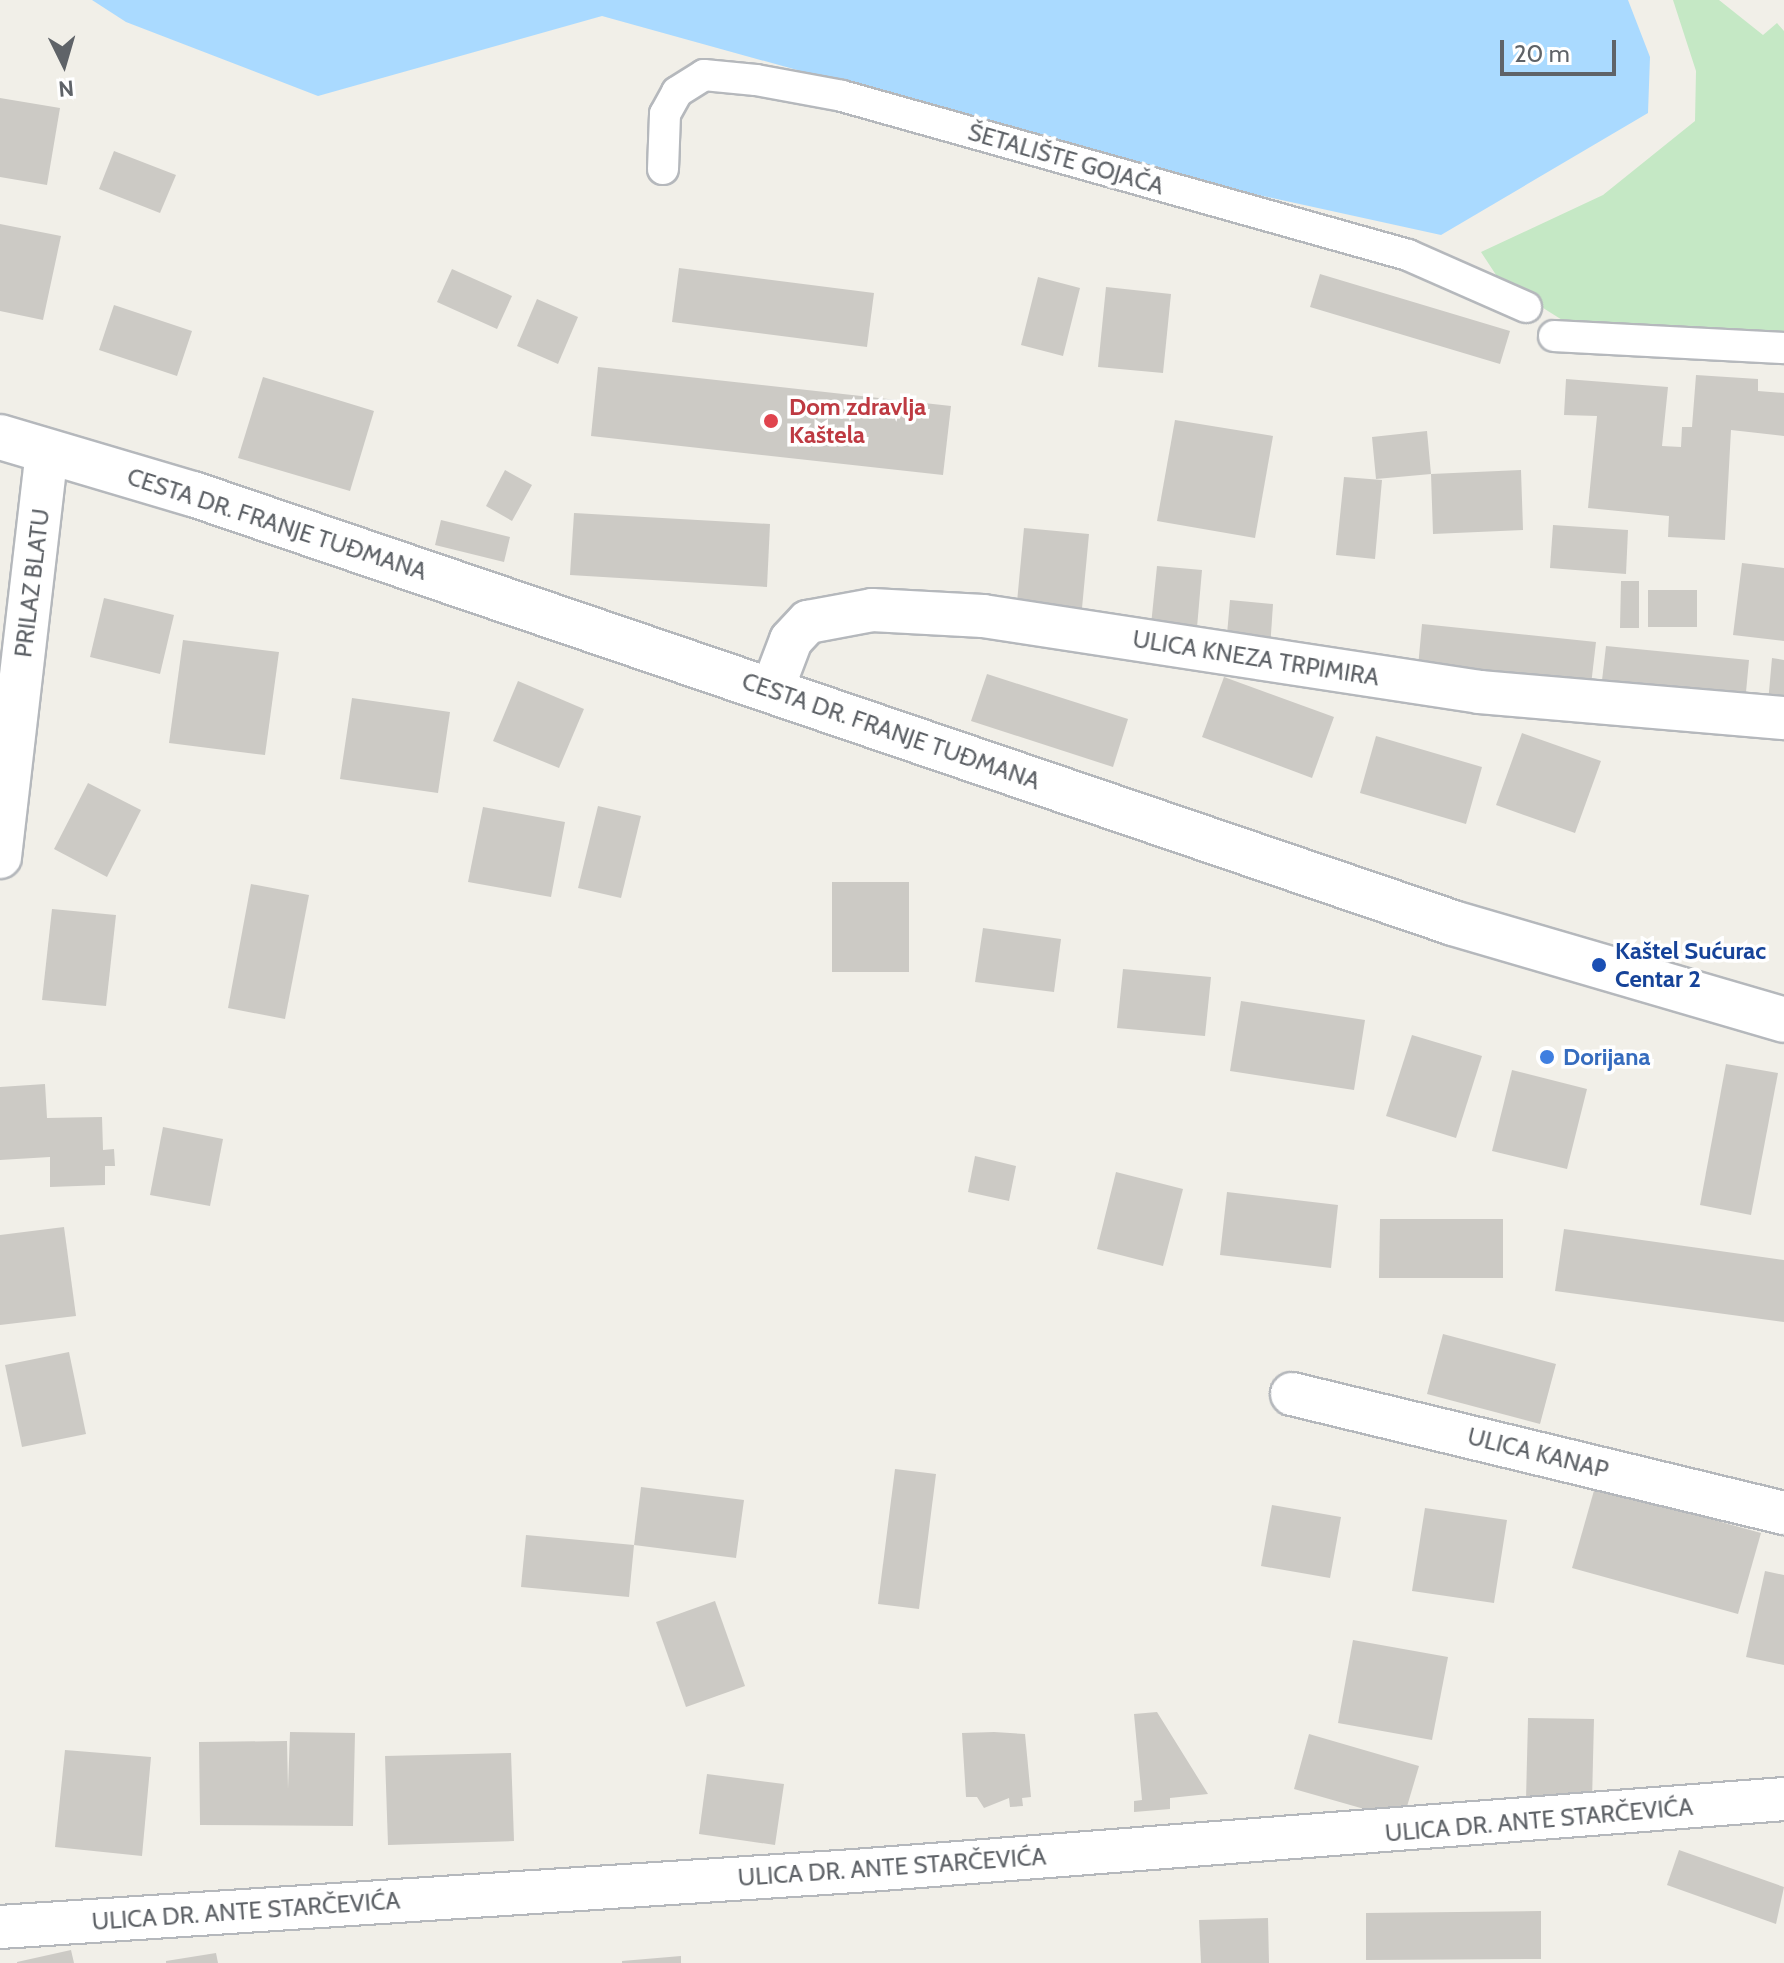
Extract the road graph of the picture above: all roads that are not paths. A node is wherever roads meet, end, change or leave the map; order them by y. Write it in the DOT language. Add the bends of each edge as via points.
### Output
graph roads {
  1 [pos="663,169"];
  2 [pos="1526,307"];
  3 [pos="1554,336"];
  4 [pos="1784,348"];
  5 [pos="0,437"];
  6 [pos="47,452"];
  7 [pos="772,690"];
  8 [pos="1784,718"];
  9 [pos="0,857"];
  10 [pos="1784,1020"];
  11 [pos="1292,1394"];
  12 [pos="1784,1513"];
  13 [pos="1784,1799"];
  14 [pos="0,1927"];
  1 -- 2 [label="street, ŠETALIŠTE GOJAČA" via="665,114 677,92 704,75 756,80 842,96 1408,255"];
  3 -- 4 [label="street"];
  5 -- 6 [label="main road, CESTA DR. FRANJE TUĐMANA"];
  6 -- 7 [label="main road, CESTA DR. FRANJE TUĐMANA" via="193,494"];
  6 -- 9 [label="street, PRILAZ BLATU"];
  7 -- 8 [label="street, ULICA KNEZA TRPIMIRA" via="791,640 808,622 872,610 983,616 1480,692"];
  7 -- 10 [label="main road, CESTA DR. FRANJE TUĐMANA" via="1453,923"];
  11 -- 12 [label="street, ULICA KANAP"];
  13 -- 14 [label="street, ULICA DR. ANTE STARČEVIĆA" via="855,1871"];
}
